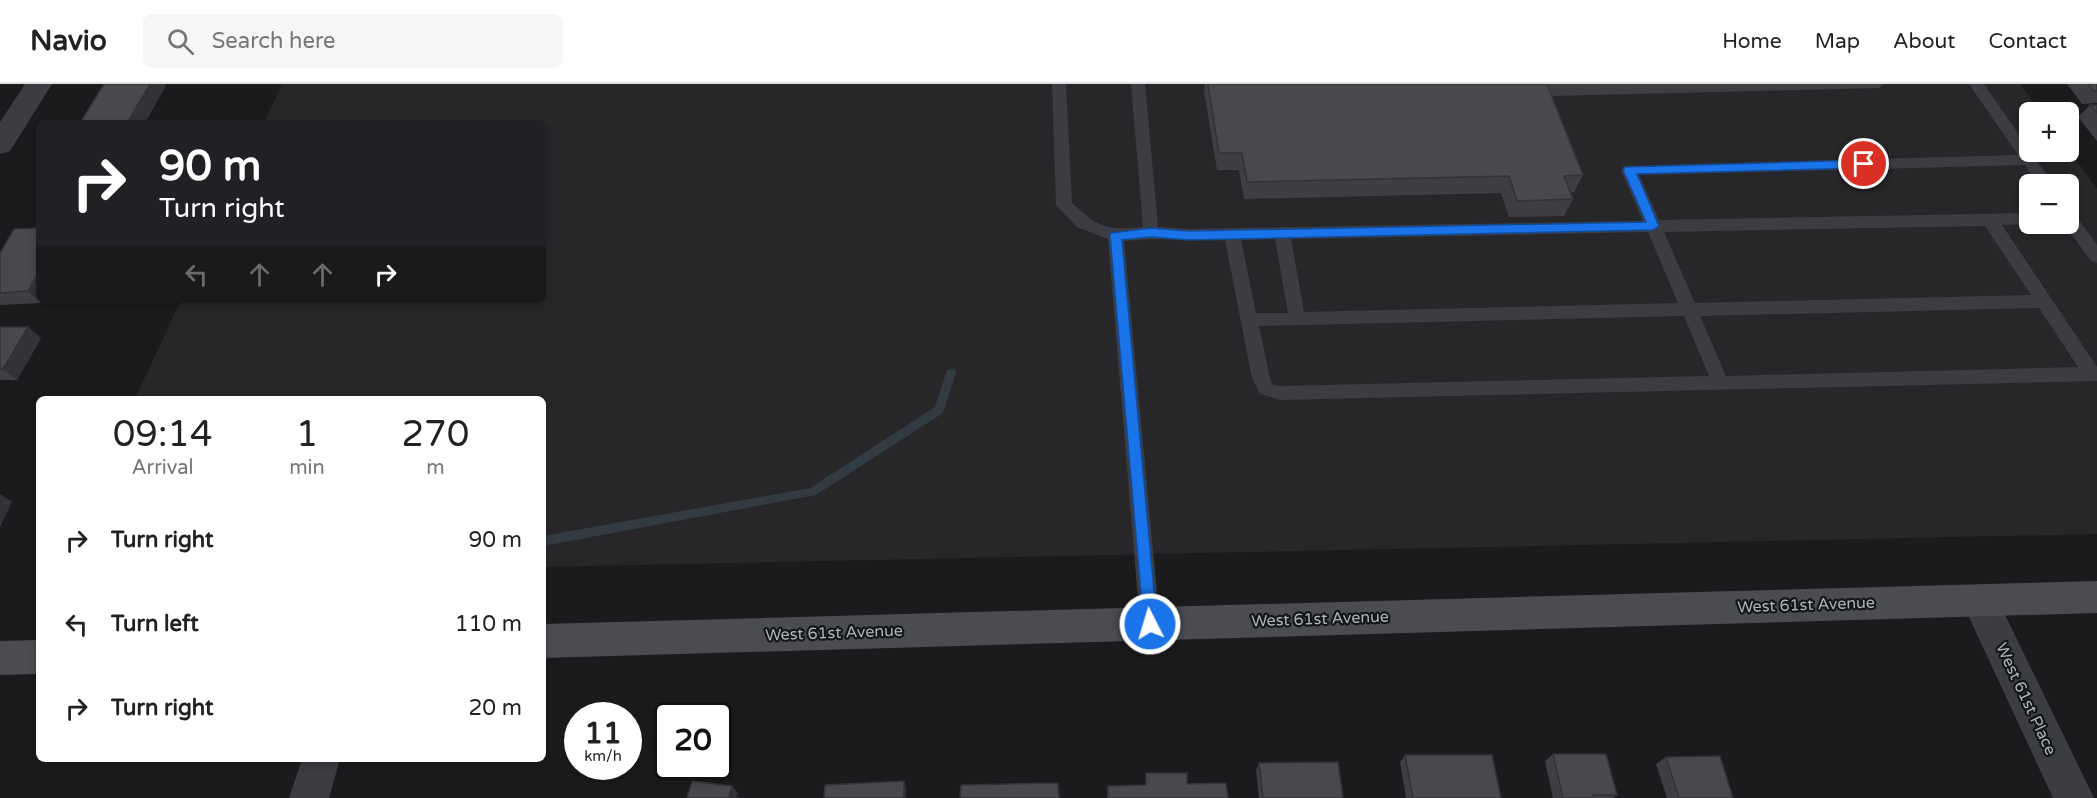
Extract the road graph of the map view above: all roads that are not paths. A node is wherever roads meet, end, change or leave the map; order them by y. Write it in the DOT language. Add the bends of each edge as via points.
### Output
graph roads {
  1 [pos="39,84"];
  2 [pos="1059,84"];
  3 [pos="1138,84"];
  4 [pos="1976,84"];
  5 [pos="0,144"];
  6 [pos="2019,146"];
  7 [pos="2019,160"];
  8 [pos="1990,219"];
  9 [pos="2019,219"];
  10 [pos="1653,226"];
  11 [pos="2079,231"];
  12 [pos="1151,232"];
  13 [pos="1282,233"];
  14 [pos="1232,234"];
  15 [pos="1116,236"];
  16 [pos="2097,257"];
  17 [pos="2044,301"];
  18 [pos="1690,309"];
  19 [pos="1297,319"];
  20 [pos="1249,320"];
  21 [pos="2094,374"];
  22 [pos="1721,383"];
  23 [pos="2097,597"];
  24 [pos="1979,600"];
  25 [pos="1150,624"];
  26 [pos="546,641"];
  27 [pos="36,657"];
  28 [pos="0,658"];
  29 [pos="320,762"];
  30 [pos="309,798"];
  31 [pos="2073,798"];
  1 -- 5 [label="street"];
  2 -- 15 [label="lane" via="1064,205 1083,223"];
  3 -- 12 [label="lane"];
  4 -- 6 [label="lane"];
  7 -- 10 [label="lane" via="1629,170"];
  8 -- 9 [label="lane"];
  8 -- 10 [label="lane"];
  8 -- 17 [label="lane"];
  10 -- 13 [label="lane"];
  10 -- 18 [label="lane"];
  11 -- 16 [label="lane"];
  12 -- 14 [label="lane"];
  12 -- 15 [label="lane"];
  13 -- 14 [label="lane"];
  13 -- 19 [label="lane"];
  14 -- 20 [label="lane"];
  15 -- 25 [label="lane"];
  17 -- 18 [label="lane"];
  17 -- 21 [label="lane"];
  18 -- 19 [label="lane"];
  18 -- 22 [label="lane"];
  19 -- 20 [label="lane"];
  20 -- 22 [label="lane" via="1266,390 1280,393"];
  21 -- 22 [label="lane"];
  23 -- 24 [label="main road, West 61st Avenue"];
  24 -- 25 [label="main road, West 61st Avenue"];
  24 -- 31 [label="street, West 61st Place"];
  25 -- 26 [label="main road, West 61st Avenue"];
  27 -- 28 [label="main road"];
  29 -- 30 [label="street"];
}
